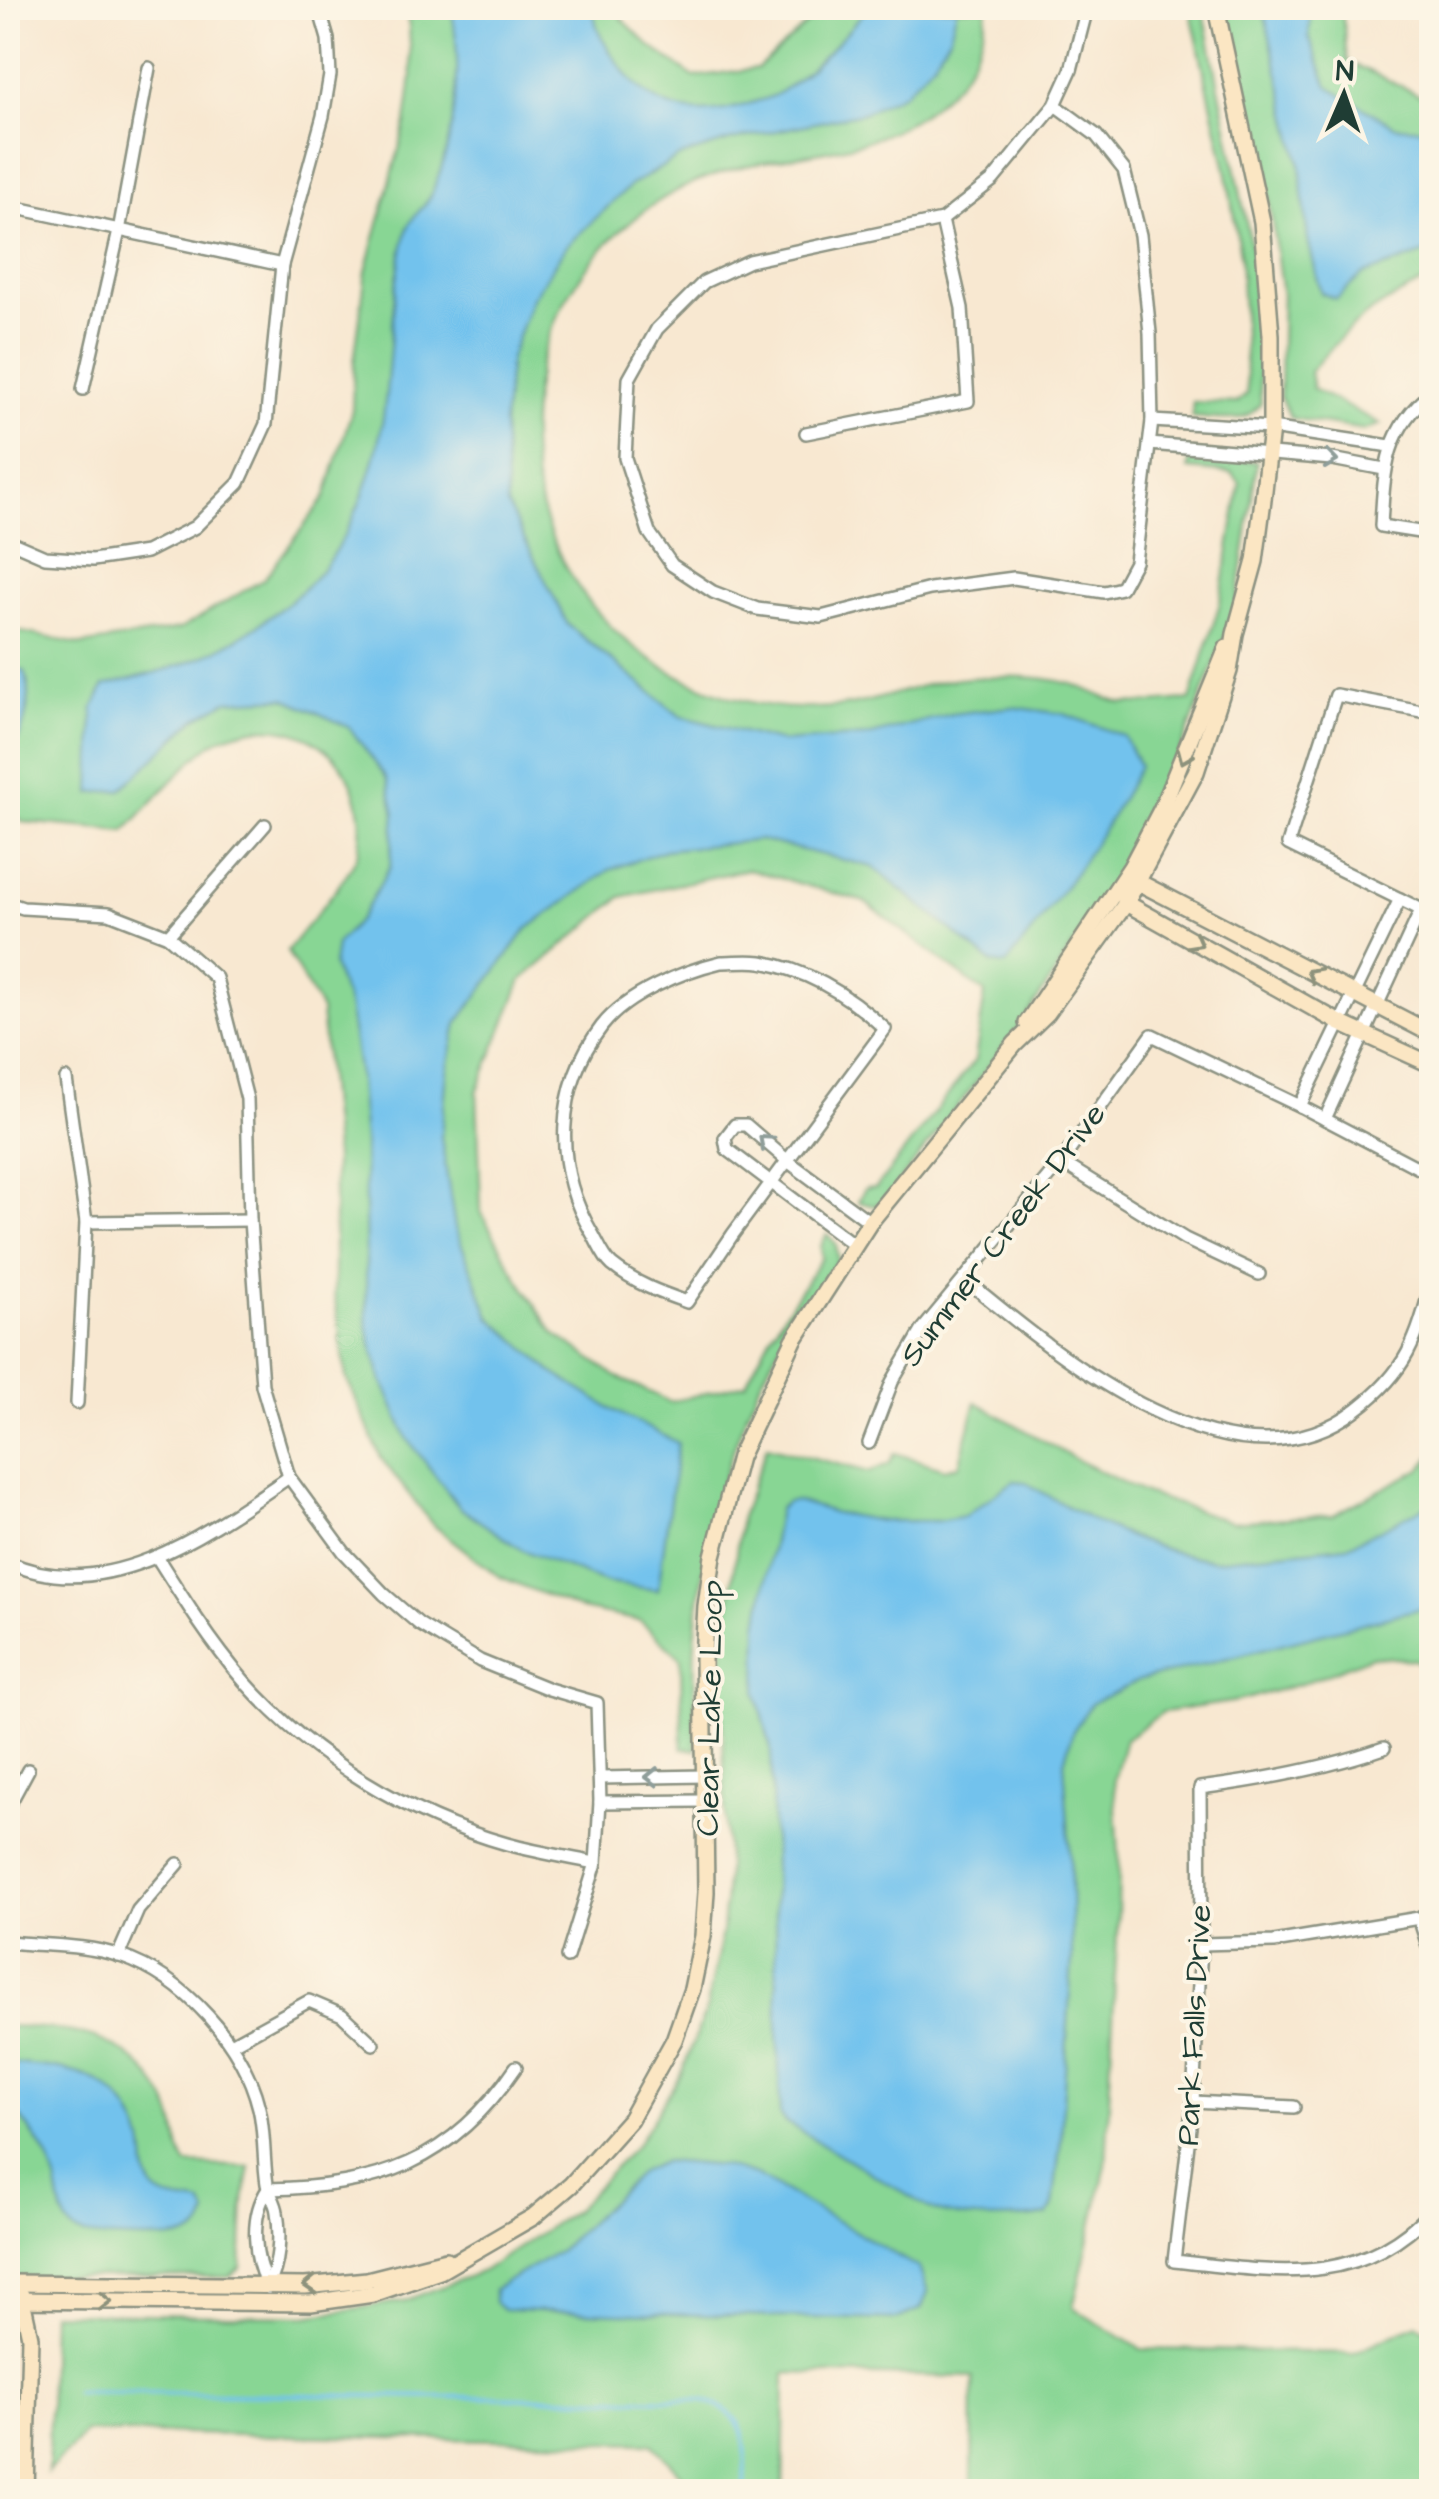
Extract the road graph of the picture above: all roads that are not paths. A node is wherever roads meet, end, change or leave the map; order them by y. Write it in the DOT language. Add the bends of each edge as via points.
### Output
graph roads {
  1 [pos="319,8"];
  2 [pos="1087,8"];
  3 [pos="1216,8"];
  4 [pos="149,68"];
  5 [pos="1055,105"];
  6 [pos="8,206"];
  7 [pos="942,220"];
  8 [pos="118,232"];
  9 [pos="282,266"];
  10 [pos="83,389"];
  11 [pos="1432,392"];
  12 [pos="1152,421"];
  13 [pos="1210,424"];
  14 [pos="1271,428"];
  15 [pos="806,433"];
  16 [pos="1150,444"];
  17 [pos="1390,446"];
  18 [pos="1208,449"];
  19 [pos="1268,454"];
  20 [pos="1384,469"];
  21 [pos="1432,534"];
  22 [pos="8,541"];
  23 [pos="1234,634"];
  24 [pos="1432,714"];
  25 [pos="265,825"];
  26 [pos="1138,882"];
  27 [pos="1120,886"];
  28 [pos="1400,899"];
  29 [pos="8,902"];
  30 [pos="1126,902"];
  31 [pos="1426,913"];
  32 [pos="168,936"];
  33 [pos="1354,995"];
  34 [pos="1376,1006"];
  35 [pos="1340,1023"];
  36 [pos="1364,1034"];
  37 [pos="1432,1034"];
  38 [pos="1015,1044"];
  39 [pos="1432,1066"];
  40 [pos="66,1078"];
  41 [pos="1300,1106"];
  42 [pos="1325,1119"];
  43 [pos="789,1162"];
  44 [pos="1061,1162"];
  45 [pos="1432,1175"];
  46 [pos="772,1184"];
  47 [pos="250,1220"];
  48 [pos="86,1222"];
  49 [pos="870,1222"];
  50 [pos="854,1245"];
  51 [pos="1259,1274"];
  52 [pos="966,1280"];
  53 [pos="1432,1280"];
  54 [pos="78,1404"];
  55 [pos="869,1444"];
  56 [pos="289,1478"];
  57 [pos="156,1557"];
  58 [pos="8,1562"];
  59 [pos="1384,1748"];
  60 [pos="28,1770"];
  61 [pos="704,1776"];
  62 [pos="600,1778"];
  63 [pos="704,1801"];
  64 [pos="600,1802"];
  65 [pos="8,1807"];
  66 [pos="596,1863"];
  67 [pos="178,1864"];
  68 [pos="8,1942"];
  69 [pos="1202,1944"];
  70 [pos="118,1956"];
  71 [pos="567,1957"];
  72 [pos="1432,1958"];
  73 [pos="231,2044"];
  74 [pos="373,2044"];
  75 [pos="516,2067"];
  76 [pos="1193,2102"];
  77 [pos="1294,2108"];
  78 [pos="268,2189"];
  79 [pos="1431,2213"];
  80 [pos="10,2286"];
  81 [pos="268,2294"];
  82 [pos="15,2300"];
  83 [pos="26,2492"];
  1 -- 9 [label="street" via="330,76"];
  2 -- 5 [label="street"];
  3 -- 14 [label="street" via="1262,222"];
  4 -- 8 [label="street"];
  5 -- 7 [label="street" via="993,180"];
  5 -- 12 [label="street" via="1096,135 1124,170 1140,235"];
  6 -- 8 [label="street"];
  7 -- 15 [label="street" via="962,308 968,402"];
  7 -- 16 [label="street" via="749,261 704,282 657,329 629,378 625,458 649,532 672,565 757,610 821,617 1014,578 1104,592 1121,588 1135,562"];
  8 -- 9 [label="street"];
  8 -- 10 [label="street"];
  9 -- 22 [label="street" via="266,424 239,482 195,527 146,552 93,560 45,557"];
  11 -- 17 [label="street"];
  12 -- 13 [label="street"];
  12 -- 16 [label="street"];
  13 -- 14 [label="street"];
  13 -- 18 [label="street"];
  14 -- 17 [label="street"];
  14 -- 19 [label="street"];
  16 -- 18 [label="street"];
  17 -- 20 [label="street"];
  18 -- 19 [label="street"];
  19 -- 20 [label="street, one-way"];
  19 -- 23 [label="street" via="1254,560"];
  20 -- 21 [label="street" via="1381,526"];
  23 -- 26 [label="street, Clear Lake Loop" via="1229,672 1196,772"];
  23 -- 27 [label="street, one-way" via="1161,810"];
  24 -- 28 [label="street" via="1336,695 1288,844"];
  25 -- 32 [label="street"];
  26 -- 27 [label="street"];
  26 -- 30 [label="street, Clear Lake Loop"];
  33 -- 26 [label="street, one-way"];
  27 -- 30 [label="street"];
  27 -- 38 [label="street"];
  28 -- 31 [label="street"];
  28 -- 33 [label="street"];
  29 -- 32 [label="street" via="108,914"];
  30 -- 35 [label="street, one-way"];
  30 -- 38 [label="street, Clear Lake Loop" via="1047,1013"];
  31 -- 34 [label="street"];
  32 -- 47 [label="street" via="216,978 247,1099"];
  33 -- 34 [label="street"];
  33 -- 35 [label="street"];
  34 -- 36 [label="street"];
  34 -- 37 [label="street"];
  35 -- 36 [label="street"];
  35 -- 41 [label="street"];
  36 -- 39 [label="street"];
  36 -- 42 [label="street"];
  38 -- 49 [label="street, Clear Lake Loop"];
  40 -- 48 [label="street"];
  41 -- 42 [label="street"];
  41 -- 44 [label="street, Summer Creek Drive" via="1152,1034"];
  42 -- 45 [label="street"];
  43 -- 46 [label="street"];
  43 -- 46 [label="street, one-way" via="746,1125 734,1125 724,1138 727,1149"];
  43 -- 46 [label="street" via="885,1030 861,1007 825,983 762,962 721,962 653,986 603,1024 571,1082 562,1150 578,1210 610,1263 651,1290 687,1302"];
  43 -- 49 [label="street"];
  44 -- 51 [label="street" via="1186,1239"];
  44 -- 52 [label="street, Summer Creek Drive"];
  46 -- 50 [label="street"];
  47 -- 48 [label="street"];
  47 -- 56 [label="street" via="262,1385"];
  48 -- 54 [label="street"];
  49 -- 50 [label="street, Clear Lake Loop"];
  50 -- 61 [label="street, Clear Lake Loop" via="794,1340 725,1502 706,1606"];
  52 -- 53 [label="street" via="1025,1330 1127,1396 1190,1427 1229,1439 1270,1441 1338,1425 1378,1394 1411,1352"];
  52 -- 55 [label="street, Summer Creek Drive" via="923,1329 892,1382"];
  56 -- 57 [label="street"];
  56 -- 62 [label="street" via="344,1552 419,1624 480,1660 597,1703"];
  57 -- 58 [label="street" via="114,1571 63,1576"];
  57 -- 66 [label="street" via="246,1683 336,1763 466,1831"];
  59 -- 69 [label="street, Park Falls Drive" via="1266,1779 1200,1788"];
  60 -- 65 [label="street"];
  61 -- 62 [label="street, one-way"];
  61 -- 63 [label="street, Clear Lake Loop"];
  62 -- 64 [label="street"];
  63 -- 64 [label="street"];
  63 -- 81 [label="street, Clear Lake Loop" via="706,1892 692,1988 674,2040 630,2120 599,2156 532,2217 440,2271 373,2294 311,2302"];
  64 -- 66 [label="street"];
  66 -- 71 [label="street"];
  67 -- 70 [label="street" via="138,1910"];
  68 -- 70 [label="street"];
  69 -- 72 [label="street" via="1274,1942 1419,1918"];
  69 -- 76 [label="street, Park Falls Drive"];
  70 -- 73 [label="street" via="198,2006"];
  73 -- 74 [label="street" via="308,2001 342,2015"];
  73 -- 78 [label="street" via="260,2110"];
  75 -- 78 [label="street" via="469,2126 406,2165 365,2180"];
  76 -- 77 [label="street"];
  76 -- 79 [label="street, Park Falls Drive" via="1174,2261 1282,2271 1338,2268 1384,2248"];
  78 -- 81 [label="street" via="278,2213"];
  78 -- 81 [label="street" via="256,2226 258,2271"];
  80 -- 81 [label="street, Clear Lake Loop"];
  80 -- 82 [label="street"];
  82 -- 81 [label="street, Clear Lake Loop, one-way"];
  82 -- 83 [label="street" via="30,2338"];
}
